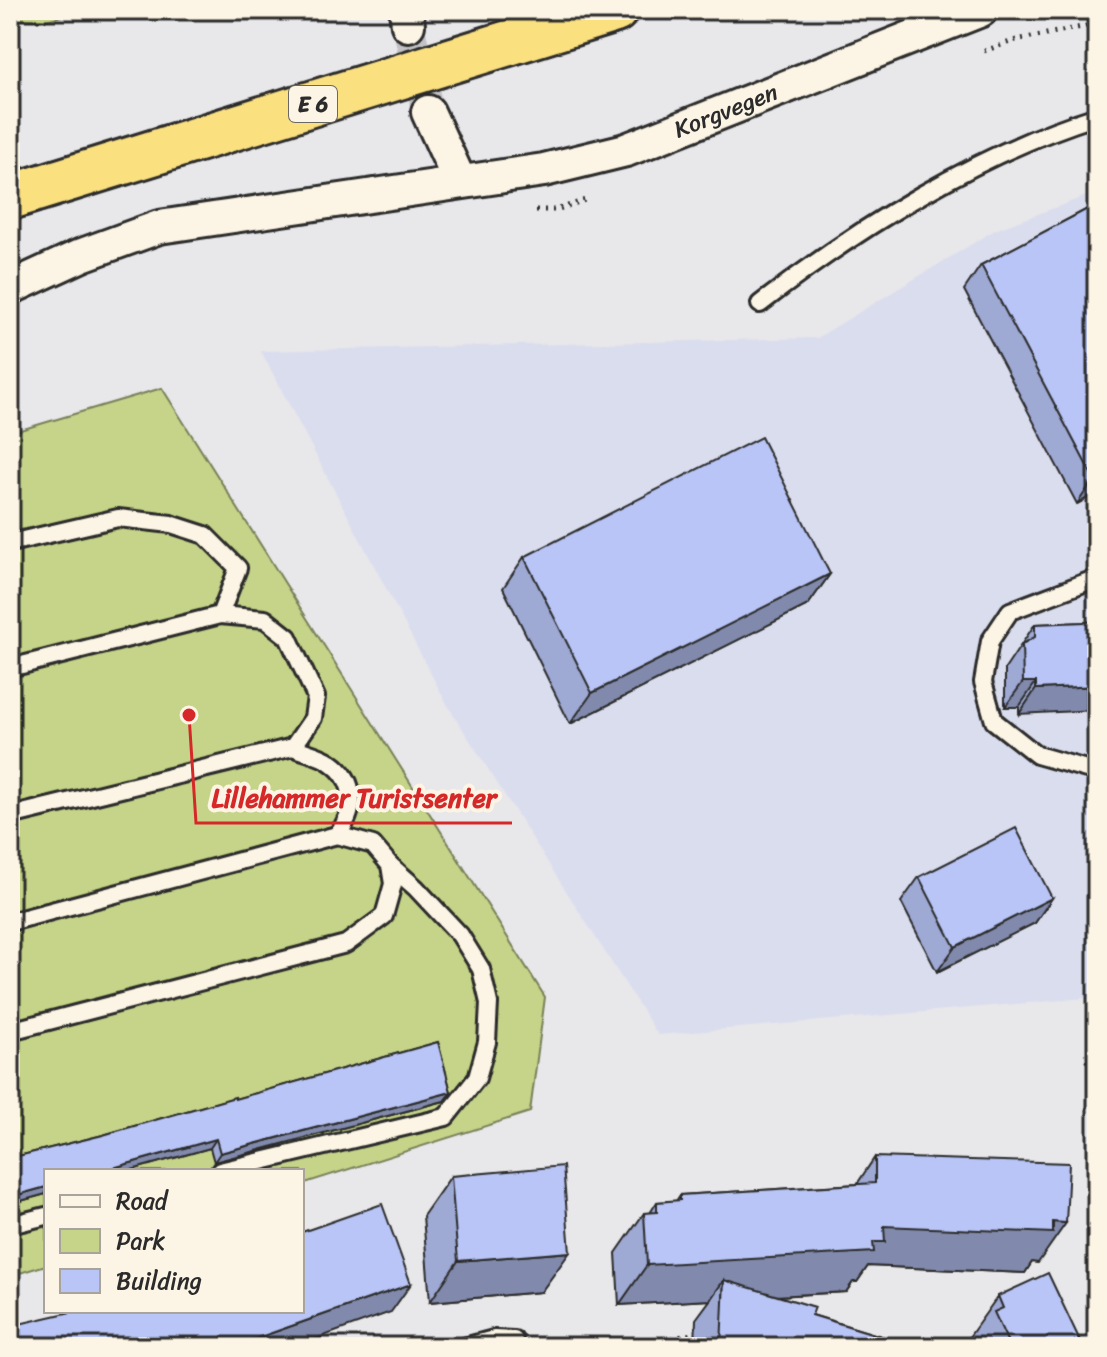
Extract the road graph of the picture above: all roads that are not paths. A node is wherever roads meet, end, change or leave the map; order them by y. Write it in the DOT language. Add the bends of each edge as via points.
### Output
graph roads {
  1 [pos="615,10"];
  2 [pos="981,10"];
  3 [pos="428,112"];
  4 [pos="1097,116"];
  5 [pos="460,182"];
  6 [pos="10,197"];
  7 [pos="10,288"];
  8 [pos="760,304"];
  9 [pos="10,543"];
  10 [pos="1097,578"];
  11 [pos="220,615"];
  12 [pos="10,668"];
  13 [pos="293,747"];
  14 [pos="1097,772"];
  15 [pos="10,816"];
  16 [pos="337,835"];
  17 [pos="390,865"];
  18 [pos="10,922"];
  19 [pos="10,1031"];
  20 [pos="228,1169"];
  21 [pos="44,1216"];
  22 [pos="10,1225"];
  23 [pos="514,1340"];
  24 [pos="464,1347"];
  1 -- 6 [label="highway, E 6"];
  2 -- 5 [label="street, Korgvegen" via="626,150 544,170"];
  3 -- 5 [label="street"];
  4 -- 8 [label="lane" via="998,155 880,219"];
  5 -- 7 [label="street, Korgvegen" via="159,227"];
  9 -- 11 [label="lane" via="118,518 171,524 205,535 238,568"];
  10 -- 14 [label="lane" via="1010,611 990,641 983,682 994,721 1037,755"];
  11 -- 12 [label="lane"];
  11 -- 13 [label="lane" via="265,619 288,637 316,697 313,718"];
  13 -- 15 [label="lane"];
  13 -- 16 [label="lane" via="329,761 347,779 353,797 347,822"];
  16 -- 17 [label="lane" via="373,845"];
  16 -- 18 [label="lane"];
  17 -- 19 [label="lane" via="393,884 384,916 346,944"];
  17 -- 20 [label="lane" via="460,935 481,969 489,1003 487,1042 477,1078 446,1117"];
  21 -- 22 [label="lane"];
  23 -- 24 [label="lane"];
}
